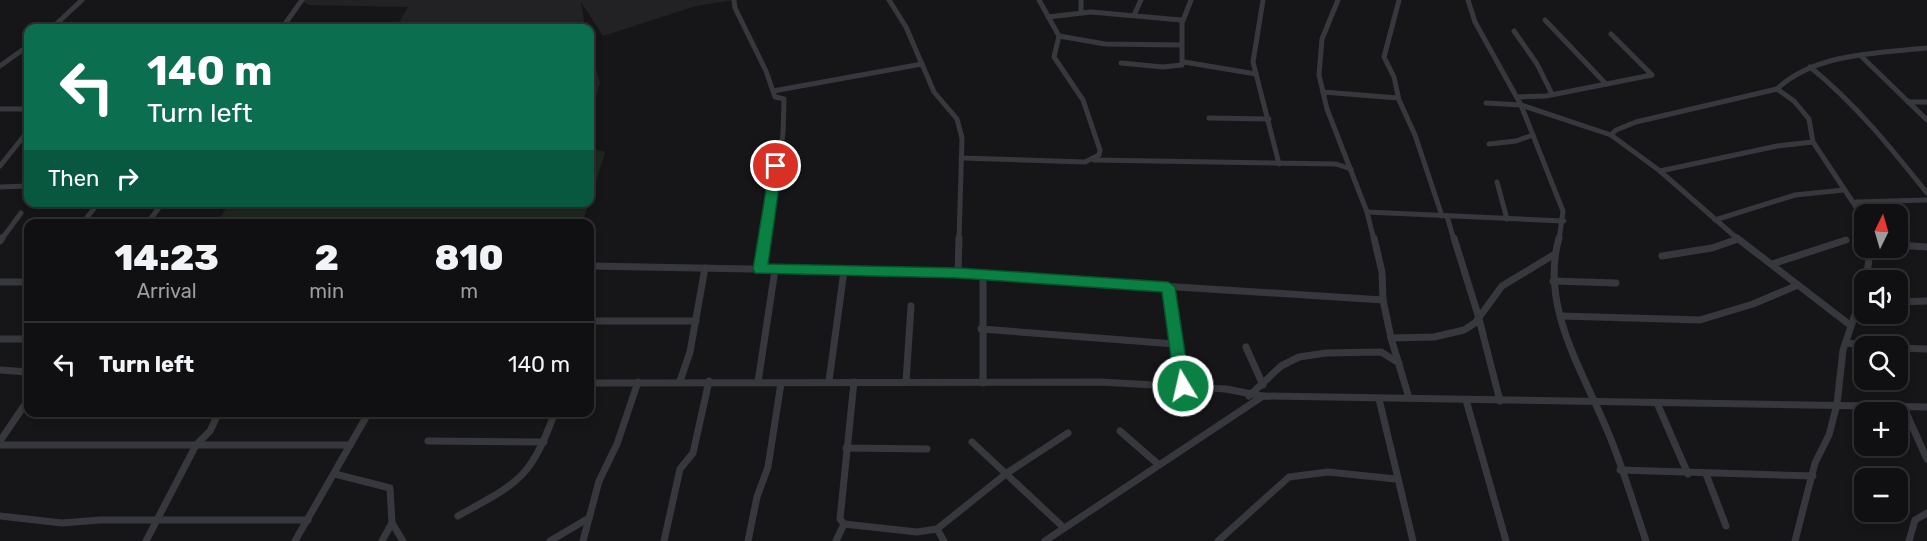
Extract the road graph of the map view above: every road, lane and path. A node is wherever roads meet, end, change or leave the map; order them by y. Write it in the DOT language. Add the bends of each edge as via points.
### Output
graph roads {
  1 [pos="82,0"];
  2 [pos="302,0"];
  3 [pos="734,0"];
  4 [pos="889,0"];
  5 [pos="1039,0"];
  6 [pos="1081,0"];
  7 [pos="1141,0"];
  8 [pos="1191,0"];
  9 [pos="1263,0"];
  10 [pos="1338,0"];
  11 [pos="1399,0"];
  12 [pos="1468,0"];
  13 [pos="1081,12"];
  14 [pos="1134,15"];
  15 [pos="1048,17"];
  16 [pos="1181,20"];
  17 [pos="1545,20"];
  18 [pos="56,24"];
  19 [pos="285,24"];
  20 [pos="1514,31"];
  21 [pos="1611,34"];
  22 [pos="1059,36"];
  23 [pos="1180,45"];
  24 [pos="1927,48"];
  25 [pos="24,49"];
  26 [pos="1861,56"];
  27 [pos="1184,62"];
  28 [pos="1121,63"];
  29 [pos="922,64"];
  30 [pos="0,66"];
  31 [pos="1810,67"];
  32 [pos="1256,74"];
  33 [pos="1606,84"];
  34 [pos="1777,88"];
  35 [pos="773,91"];
  36 [pos="1323,92"];
  37 [pos="1552,94"];
  38 [pos="1517,97"];
  39 [pos="1398,98"];
  40 [pos="1908,102"];
  41 [pos="1927,102"];
  42 [pos="1486,103"];
  43 [pos="1521,105"];
  44 [pos="0,109"];
  45 [pos="24,109"];
  46 [pos="1209,118"];
  47 [pos="1269,119"];
  48 [pos="1927,120"];
  49 [pos="1533,135"];
  50 [pos="1611,135"];
  51 [pos="24,136"];
  52 [pos="1813,142"];
  53 [pos="1489,144"];
  54 [pos="1346,155"];
  55 [pos="961,158"];
  56 [pos="1094,160"];
  57 [pos="1278,164"];
  58 [pos="1336,164"];
  59 [pos="0,166"];
  60 [pos="1351,169"];
  61 [pos="1660,171"];
  62 [pos="1497,182"];
  63 [pos="24,186"];
  64 [pos="0,187"];
  65 [pos="1844,190"];
  66 [pos="1927,194"];
  67 [pos="1927,200"];
  68 [pos="1856,202"];
  69 [pos="95,207"];
  70 [pos="1367,212"];
  71 [pos="21,213"];
  72 [pos="1445,216"];
  73 [pos="86,219"];
  74 [pos="1507,219"];
  75 [pos="1714,220"];
  76 [pos="1564,221"];
  77 [pos="1738,239"];
  78 [pos="1846,240"];
  79 [pos="0,241"];
  80 [pos="1908,246"];
  81 [pos="1927,247"];
  82 [pos="1555,254"];
  83 [pos="1662,256"];
  84 [pos="1552,262"];
  85 [pos="1539,263"];
  86 [pos="1772,264"];
  87 [pos="594,266"];
  88 [pos="705,268"];
  89 [pos="760,269"];
  90 [pos="775,270"];
  91 [pos="844,271"];
  92 [pos="958,273"];
  93 [pos="983,274"];
  94 [pos="1553,281"];
  95 [pos="0,282"];
  96 [pos="24,282"];
  97 [pos="1616,283"];
  98 [pos="1798,285"];
  99 [pos="1168,287"];
  100 [pos="1383,300"];
  101 [pos="1908,302"];
  102 [pos="1927,302"];
  103 [pos="911,306"];
  104 [pos="1478,315"];
  105 [pos="1561,316"];
  106 [pos="1854,318"];
  107 [pos="594,321"];
  108 [pos="696,321"];
  109 [pos="1850,325"];
  110 [pos="981,329"];
  111 [pos="1391,338"];
  112 [pos="0,339"];
  113 [pos="24,339"];
  114 [pos="1846,343"];
  115 [pos="1175,344"];
  116 [pos="1854,344"];
  117 [pos="1246,347"];
  118 [pos="1908,348"];
  119 [pos="1927,349"];
  120 [pos="1399,363"];
  121 [pos="0,370"];
  122 [pos="24,372"];
  123 [pos="638,381"];
  124 [pos="680,381"];
  125 [pos="709,381"];
  126 [pos="829,381"];
  127 [pos="854,381"];
  128 [pos="758,382"];
  129 [pos="906,382"];
  130 [pos="594,383"];
  131 [pos="781,383"];
  132 [pos="983,383"];
  133 [pos="1263,385"];
  134 [pos="1183,386"];
  135 [pos="1263,396"];
  136 [pos="1249,397"];
  137 [pos="1409,398"];
  138 [pos="1379,399"];
  139 [pos="1466,400"];
  140 [pos="1593,400"];
  141 [pos="1500,401"];
  142 [pos="1657,404"];
  143 [pos="1837,404"];
  144 [pos="1854,405"];
  145 [pos="24,406"];
  146 [pos="1908,406"];
  147 [pos="1927,407"];
  148 [pos="217,417"];
  149 [pos="366,417"];
  150 [pos="553,417"];
  151 [pos="1908,417"];
  152 [pos="1120,431"];
  153 [pos="1068,433"];
  154 [pos="428,441"];
  155 [pos="544,442"];
  156 [pos="972,442"];
  157 [pos="0,443"];
  158 [pos="350,445"];
  159 [pos="196,446"];
  160 [pos="846,448"];
  161 [pos="927,449"];
  162 [pos="1927,459"];
  163 [pos="1159,465"];
  164 [pos="1620,470"];
  165 [pos="1007,473"];
  166 [pos="335,474"];
  167 [pos="1688,474"];
  168 [pos="1706,474"];
  169 [pos="1813,476"];
  170 [pos="1395,478"];
  171 [pos="1927,513"];
  172 [pos="0,516"];
  173 [pos="458,516"];
  174 [pos="589,518"];
  175 [pos="156,520"];
  176 [pos="308,520"];
  177 [pos="392,523"];
  178 [pos="844,524"];
  179 [pos="1726,526"];
  180 [pos="1063,527"];
  181 [pos="938,529"];
  182 [pos="147,541"];
  183 [pos="295,541"];
  184 [pos="382,541"];
  185 [pos="403,541"];
  186 [pos="550,541"];
  187 [pos="583,541"];
  188 [pos="664,541"];
  189 [pos="748,541"];
  190 [pos="836,541"];
  191 [pos="944,541"];
  192 [pos="1045,541"];
  193 [pos="1218,541"];
  194 [pos="1413,541"];
  195 [pos="1506,541"];
  196 [pos="1646,541"];
  197 [pos="1795,541"];
  198 [pos="1909,541"];
  1 -- 18 [label="street"];
  2 -- 19 [label="street"];
  3 -- 35 [label="street"];
  4 -- 29 [label="street"];
  5 -- 15 [label="street"];
  6 -- 13 [label="street"];
  7 -- 14 [label="street"];
  8 -- 16 [label="street"];
  9 -- 32 [label="street" via="1253,62"];
  10 -- 36 [label="street" via="1320,47"];
  11 -- 39 [label="street" via="1384,57 1394,77"];
  12 -- 38 [label="street" via="1475,22"];
  13 -- 14 [label="street"];
  13 -- 15 [label="street"];
  14 -- 16 [label="street"];
  15 -- 22 [label="street"];
  16 -- 23 [label="street"];
  17 -- 33 [label="street"];
  20 -- 37 [label="street"];
  21 -- 33 [label="street" via="1652,75"];
  22 -- 23 [label="street" via="1106,44"];
  22 -- 56 [label="street" via="1054,57 1083,100 1100,150"];
  23 -- 27 [label="street"];
  24 -- 26 [label="street"];
  25 -- 30 [label="street"];
  26 -- 31 [label="street"];
  26 -- 40 [label="street"];
  27 -- 28 [label="street" via="1177,67"];
  27 -- 32 [label="street"];
  29 -- 35 [label="street"];
  29 -- 55 [label="street" via="934,92 957,119 962,138"];
  31 -- 34 [label="street" via="1782,81"];
  31 -- 66 [label="street" via="1877,131"];
  32 -- 47 [label="street"];
  33 -- 37 [label="street"];
  34 -- 50 [label="street" via="1636,122"];
  34 -- 52 [label="street" via="1809,118"];
  35 -- 89 [label="street" via="775,97 784,99 783,134"];
  36 -- 39 [label="street"];
  36 -- 54 [label="street"];
  37 -- 38 [label="street"];
  38 -- 43 [label="street"];
  39 -- 72 [label="street"];
  40 -- 41 [label="street"];
  40 -- 48 [label="street"];
  42 -- 43 [label="street"];
  43 -- 49 [label="street"];
  43 -- 50 [label="street"];
  44 -- 45 [label="street"];
  46 -- 47 [label="street"];
  47 -- 57 [label="street"];
  49 -- 53 [label="street"];
  49 -- 76 [label="street"];
  50 -- 61 [label="street"];
  51 -- 59 [label="street"];
  52 -- 61 [label="street"];
  52 -- 65 [label="street"];
  54 -- 58 [label="street"];
  54 -- 60 [label="street"];
  55 -- 56 [label="street"];
  55 -- 92 [label="street"];
  56 -- 57 [label="street"];
  57 -- 58 [label="street"];
  58 -- 60 [label="street"];
  60 -- 70 [label="street"];
  61 -- 75 [label="street"];
  62 -- 74 [label="street"];
  63 -- 64 [label="street"];
  65 -- 68 [label="street"];
  65 -- 75 [label="street" via="1808,193"];
  67 -- 68 [label="street"];
  69 -- 73 [label="street"];
  70 -- 72 [label="street"];
  70 -- 100 [label="street" via="1382,272"];
  71 -- 79 [label="street"];
  72 -- 74 [label="street"];
  72 -- 104 [label="street"];
  74 -- 76 [label="street"];
  75 -- 77 [label="street"];
  76 -- 82 [label="street"];
  77 -- 83 [label="street" via="1712,248"];
  77 -- 86 [label="street"];
  78 -- 86 [label="street"];
  80 -- 81 [label="street"];
  82 -- 84 [label="street"];
  82 -- 85 [label="street"];
  84 -- 85 [label="street"];
  84 -- 94 [label="street"];
  85 -- 104 [label="street" via="1507,282"];
  86 -- 98 [label="street"];
  87 -- 88 [label="street"];
  88 -- 89 [label="street"];
  88 -- 108 [label="street"];
  89 -- 90 [label="street"];
  90 -- 91 [label="street"];
  90 -- 128 [label="street"];
  91 -- 92 [label="street"];
  91 -- 126 [label="street"];
  92 -- 93 [label="street"];
  93 -- 99 [label="street"];
  93 -- 110 [label="street"];
  94 -- 97 [label="street"];
  94 -- 105 [label="street"];
  95 -- 96 [label="street"];
  98 -- 105 [label="street" via="1700,320"];
  98 -- 109 [label="street"];
  99 -- 100 [label="street"];
  99 -- 115 [label="street"];
  100 -- 111 [label="street"];
  101 -- 102 [label="street"];
  103 -- 129 [label="street"];
  104 -- 111 [label="street" via="1475,324 1451,335"];
  104 -- 141 [label="street"];
  105 -- 140 [label="street"];
  106 -- 109 [label="street"];
  107 -- 108 [label="street"];
  108 -- 124 [label="street"];
  109 -- 114 [label="street"];
  110 -- 115 [label="street"];
  110 -- 132 [label="street"];
  111 -- 120 [label="street"];
  112 -- 113 [label="street"];
  114 -- 116 [label="street"];
  114 -- 143 [label="street"];
  115 -- 134 [label="street"];
  117 -- 133 [label="street"];
  118 -- 119 [label="street"];
  120 -- 133 [label="street" via="1384,353 1374,352 1299,357 1265,378"];
  120 -- 137 [label="street"];
  121 -- 122 [label="street"];
  123 -- 124 [label="street"];
  123 -- 130 [label="street"];
  123 -- 174 [label="street" via="617,444 599,481"];
  124 -- 125 [label="street"];
  125 -- 128 [label="street"];
  125 -- 188 [label="street" via="693,453 680,469"];
  126 -- 127 [label="street"];
  126 -- 131 [label="street"];
  127 -- 129 [label="street"];
  127 -- 160 [label="street"];
  128 -- 131 [label="street"];
  129 -- 132 [label="street"];
  131 -- 189 [label="street" via="768,467"];
  132 -- 134 [label="street"];
  133 -- 136 [label="street"];
  134 -- 136 [label="street" via="1226,389"];
  135 -- 136 [label="street"];
  135 -- 138 [label="street"];
  135 -- 163 [label="street"];
  137 -- 138 [label="street"];
  137 -- 139 [label="street"];
  138 -- 170 [label="street"];
  139 -- 141 [label="street"];
  139 -- 195 [label="street"];
  140 -- 141 [label="street"];
  140 -- 142 [label="street"];
  140 -- 164 [label="street"];
  142 -- 143 [label="street"];
  142 -- 167 [label="street"];
  143 -- 144 [label="street"];
  143 -- 169 [label="street"];
  145 -- 157 [label="street"];
  146 -- 147 [label="street"];
  148 -- 159 [label="street"];
  149 -- 158 [label="street"];
  150 -- 155 [label="street"];
  151 -- 162 [label="street"];
  152 -- 163 [label="street"];
  153 -- 165 [label="street"];
  154 -- 155 [label="street"];
  155 -- 173 [label="street" via="520,478"];
  156 -- 165 [label="street"];
  157 -- 159 [label="street"];
  158 -- 159 [label="street"];
  158 -- 166 [label="street"];
  159 -- 175 [label="street"];
  160 -- 161 [label="street"];
  160 -- 178 [label="street" via="840,519"];
  163 -- 180 [label="street"];
  164 -- 167 [label="street"];
  164 -- 196 [label="street"];
  165 -- 180 [label="street"];
  165 -- 181 [label="street"];
  166 -- 176 [label="street"];
  166 -- 177 [label="street" via="390,488"];
  167 -- 168 [label="street"];
  168 -- 169 [label="street"];
  168 -- 179 [label="street"];
  169 -- 197 [label="street"];
  170 -- 193 [label="street" via="1299,473 1289,477"];
  170 -- 194 [label="street"];
  171 -- 198 [label="street" via="1915,520"];
  172 -- 175 [label="street" via="62,523"];
  174 -- 186 [label="street"];
  174 -- 187 [label="street"];
  175 -- 176 [label="street"];
  175 -- 182 [label="street"];
  176 -- 183 [label="street"];
  177 -- 184 [label="street"];
  177 -- 185 [label="street"];
  178 -- 181 [label="street" via="917,532"];
  178 -- 190 [label="street"];
  180 -- 192 [label="street"];
  181 -- 191 [label="street"];
}
